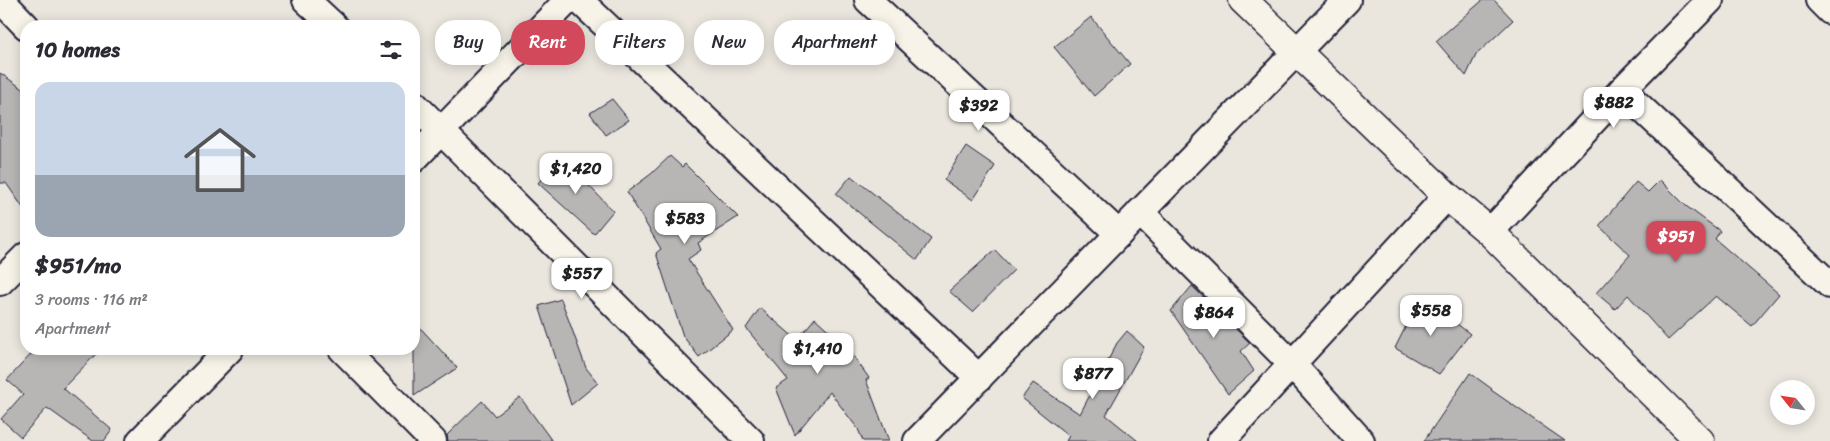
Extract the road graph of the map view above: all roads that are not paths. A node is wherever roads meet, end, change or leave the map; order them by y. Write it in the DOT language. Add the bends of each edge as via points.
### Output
graph roads {
  1 [pos="0,0"];
  2 [pos="306,0"];
  3 [pos="568,0"];
  4 [pos="579,0"];
  5 [pos="868,0"];
  6 [pos="1243,0"];
  7 [pos="1347,0"];
  8 [pos="1710,0"];
  9 [pos="1819,0"];
  10 [pos="1830,11"];
  11 [pos="20,20"];
  12 [pos="328,20"];
  13 [pos="1297,52"];
  14 [pos="1622,90"];
  15 [pos="420,110"];
  16 [pos="442,131"];
  17 [pos="420,154"];
  18 [pos="1447,196"];
  19 [pos="1140,212"];
  20 [pos="1490,232"];
  21 [pos="1119,234"];
  22 [pos="20,262"];
  23 [pos="0,282"];
  24 [pos="1830,284"];
  25 [pos="224,355"];
  26 [pos="348,355"];
  27 [pos="1292,365"];
  28 [pos="979,378"];
  29 [pos="140,441"];
  30 [pos="433,441"];
  31 [pos="751,441"];
  32 [pos="917,441"];
  33 [pos="1221,441"];
  34 [pos="1361,441"];
  35 [pos="1700,441"];
  1 -- 11 [label="street"];
  2 -- 12 [label="street"];
  3 -- 16 [label="street"];
  4 -- 28 [label="street"];
  5 -- 21 [label="street"];
  6 -- 13 [label="main road"];
  7 -- 13 [label="street"];
  8 -- 14 [label="street"];
  9 -- 10 [label="street"];
  13 -- 18 [label="main road"];
  13 -- 19 [label="street"];
  14 -- 20 [label="street"];
  14 -- 24 [label="street"];
  15 -- 16 [label="street"];
  16 -- 17 [label="street"];
  16 -- 31 [label="street"];
  18 -- 20 [label="main road"];
  18 -- 27 [label="street"];
  19 -- 21 [label="street"];
  19 -- 27 [label="street"];
  20 -- 35 [label="main road"];
  21 -- 28 [label="street"];
  22 -- 23 [label="street"];
  25 -- 29 [label="street"];
  26 -- 30 [label="street"];
  27 -- 33 [label="street"];
  27 -- 34 [label="street"];
  28 -- 32 [label="street"];
}
